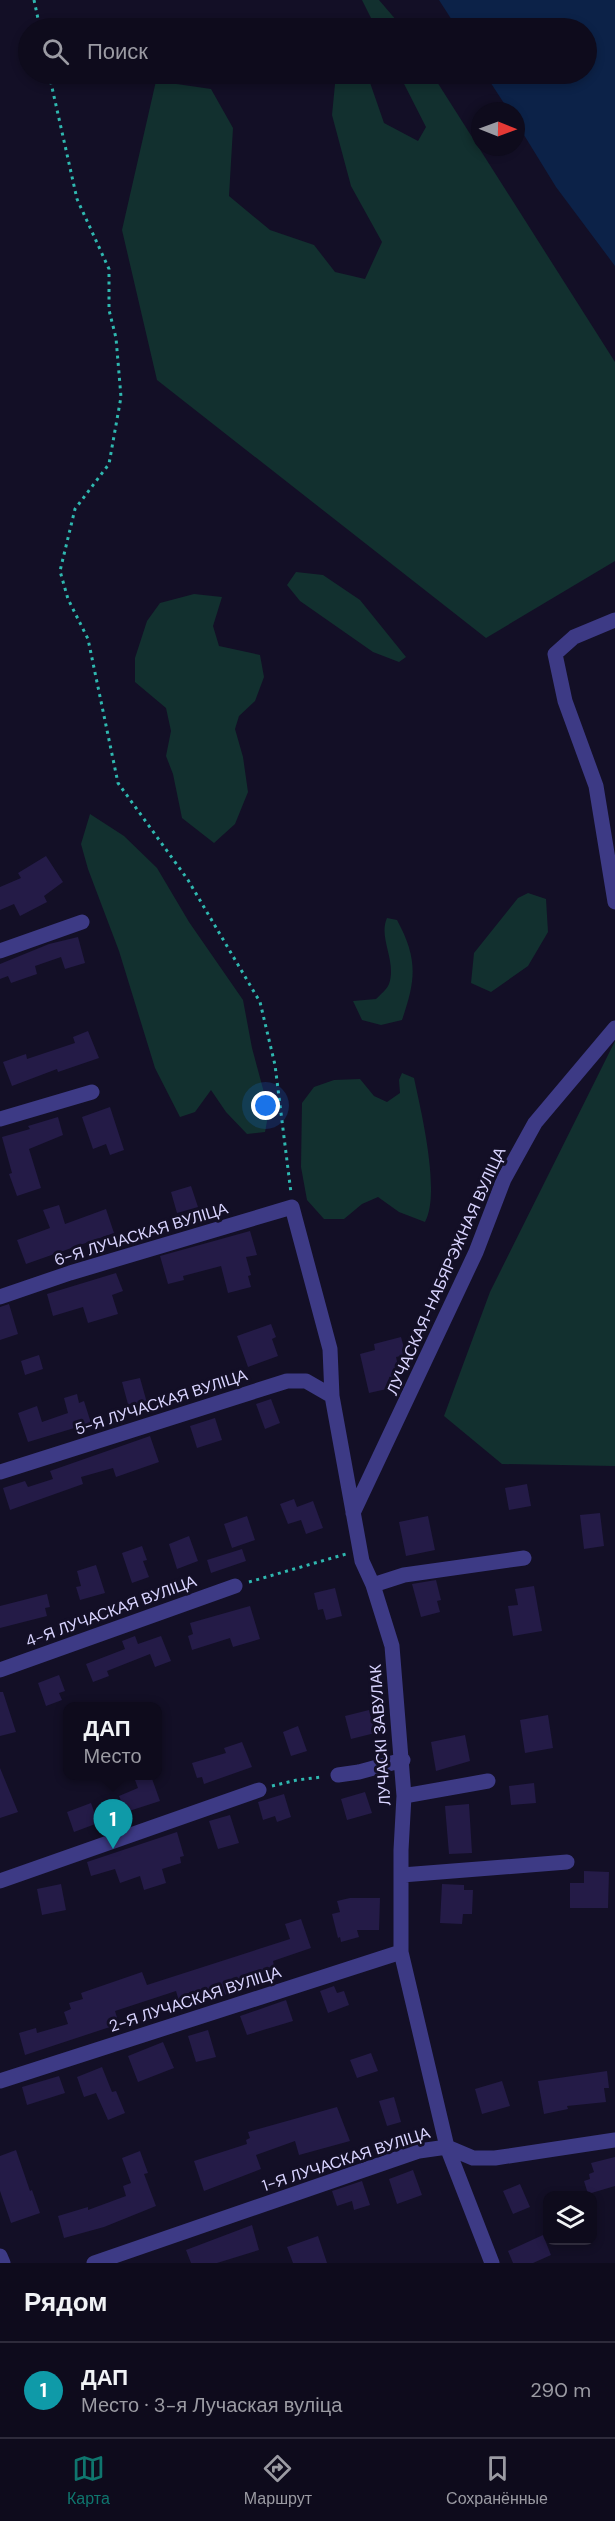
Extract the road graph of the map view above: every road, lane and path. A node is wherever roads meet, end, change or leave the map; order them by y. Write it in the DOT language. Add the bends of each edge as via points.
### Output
graph roads {
  1 [pos="34,0"];
  2 [pos="38,18"];
  3 [pos="51,84"];
  4 [pos="615,620"];
  5 [pos="613,880"];
  6 [pos="615,902"];
  7 [pos="82,922"];
  8 [pos="0,951"];
  9 [pos="615,1028"];
  10 [pos="92,1092"];
  11 [pos="0,1119"];
  12 [pos="292,1207"];
  13 [pos="0,1297"];
  14 [pos="332,1396"];
  15 [pos="0,1472"];
  16 [pos="353,1514"];
  17 [pos="360,1550"];
  18 [pos="524,1558"];
  19 [pos="373,1585"];
  20 [pos="235,1586"];
  21 [pos="0,1670"];
  22 [pos="402,1760"];
  23 [pos="338,1775"];
  24 [pos="488,1781"];
  25 [pos="286,1782"];
  26 [pos="259,1790"];
  27 [pos="404,1797"];
  28 [pos="567,1862"];
  29 [pos="402,1875"];
  30 [pos="0,1881"];
  31 [pos="402,1952"];
  32 [pos="0,2081"];
  33 [pos="615,2140"];
  34 [pos="447,2147"];
  35 [pos="0,2256"];
  36 [pos="3,2263"];
  37 [pos="94,2263"];
  38 [pos="492,2263"];
  1 -- 2 [label="path"];
  3 -- 12 [label="path" via="77,199 109,269 109,310 116,338 121,397 109,464 75,509 60,571 88,639 118,783 189,880 260,1002 275,1065"];
  4 -- 5 [label="street" via="574,637 555,654 565,701 596,786"];
  5 -- 6 [label="street"];
  7 -- 8 [label="street"];
  9 -- 16 [label="street, ЛУЧАСКАЯ-НАБЯРЭЖНАЯ ВУЛІЦА" via="535,1123 504,1179 476,1252"];
  10 -- 11 [label="street"];
  12 -- 13 [label="street, 6-Я ЛУЧАСКАЯ ВУЛІЦА"];
  12 -- 14 [label="street, ЛУЧАСКІ ЗАВУЛАК" via="330,1349"];
  14 -- 15 [label="street, 5-Я ЛУЧАСКАЯ ВУЛІЦА" via="306,1381 287,1380"];
  14 -- 16 [label="street, ЛУЧАСКІ ЗАВУЛАК"];
  16 -- 17 [label="street, ЛУЧАСКІ ЗАВУЛАК"];
  17 -- 19 [label="street, ЛУЧАСКІ ЗАВУЛАК"];
  17 -- 20 [label="path"];
  18 -- 19 [label="street" via="404,1575"];
  19 -- 22 [label="street, ЛУЧАСКІ ЗАВУЛАК" via="392,1646"];
  20 -- 21 [label="street, 4-Я ЛУЧАСКАЯ ВУЛІЦА"];
  22 -- 23 [label="street"];
  22 -- 27 [label="street, ЛУЧАСКІ ЗАВУЛАК"];
  23 -- 25 [label="path"];
  24 -- 27 [label="street"];
  26 -- 30 [label="street"];
  27 -- 29 [label="street, ЛУЧАСКІ ЗАВУЛАК"];
  28 -- 29 [label="street"];
  29 -- 31 [label="street, ЛУЧАСКІ ЗАВУЛАК"];
  31 -- 32 [label="street, 2-Я ЛУЧАСКАЯ ВУЛІЦА"];
  31 -- 34 [label="street, ЛУЧАСКІ ЗАВУЛАК"];
  33 -- 34 [label="street, 1-Я ЛУЧАСКАЯ ВУЛІЦА" via="495,2158 473,2158"];
  34 -- 37 [label="street, 1-Я ЛУЧАСКАЯ ВУЛІЦА" via="419,2151 357,2171"];
  34 -- 38 [label="street, ЛУЧАСКІ ЗАВУЛАК"];
  35 -- 36 [label="street"];
}
